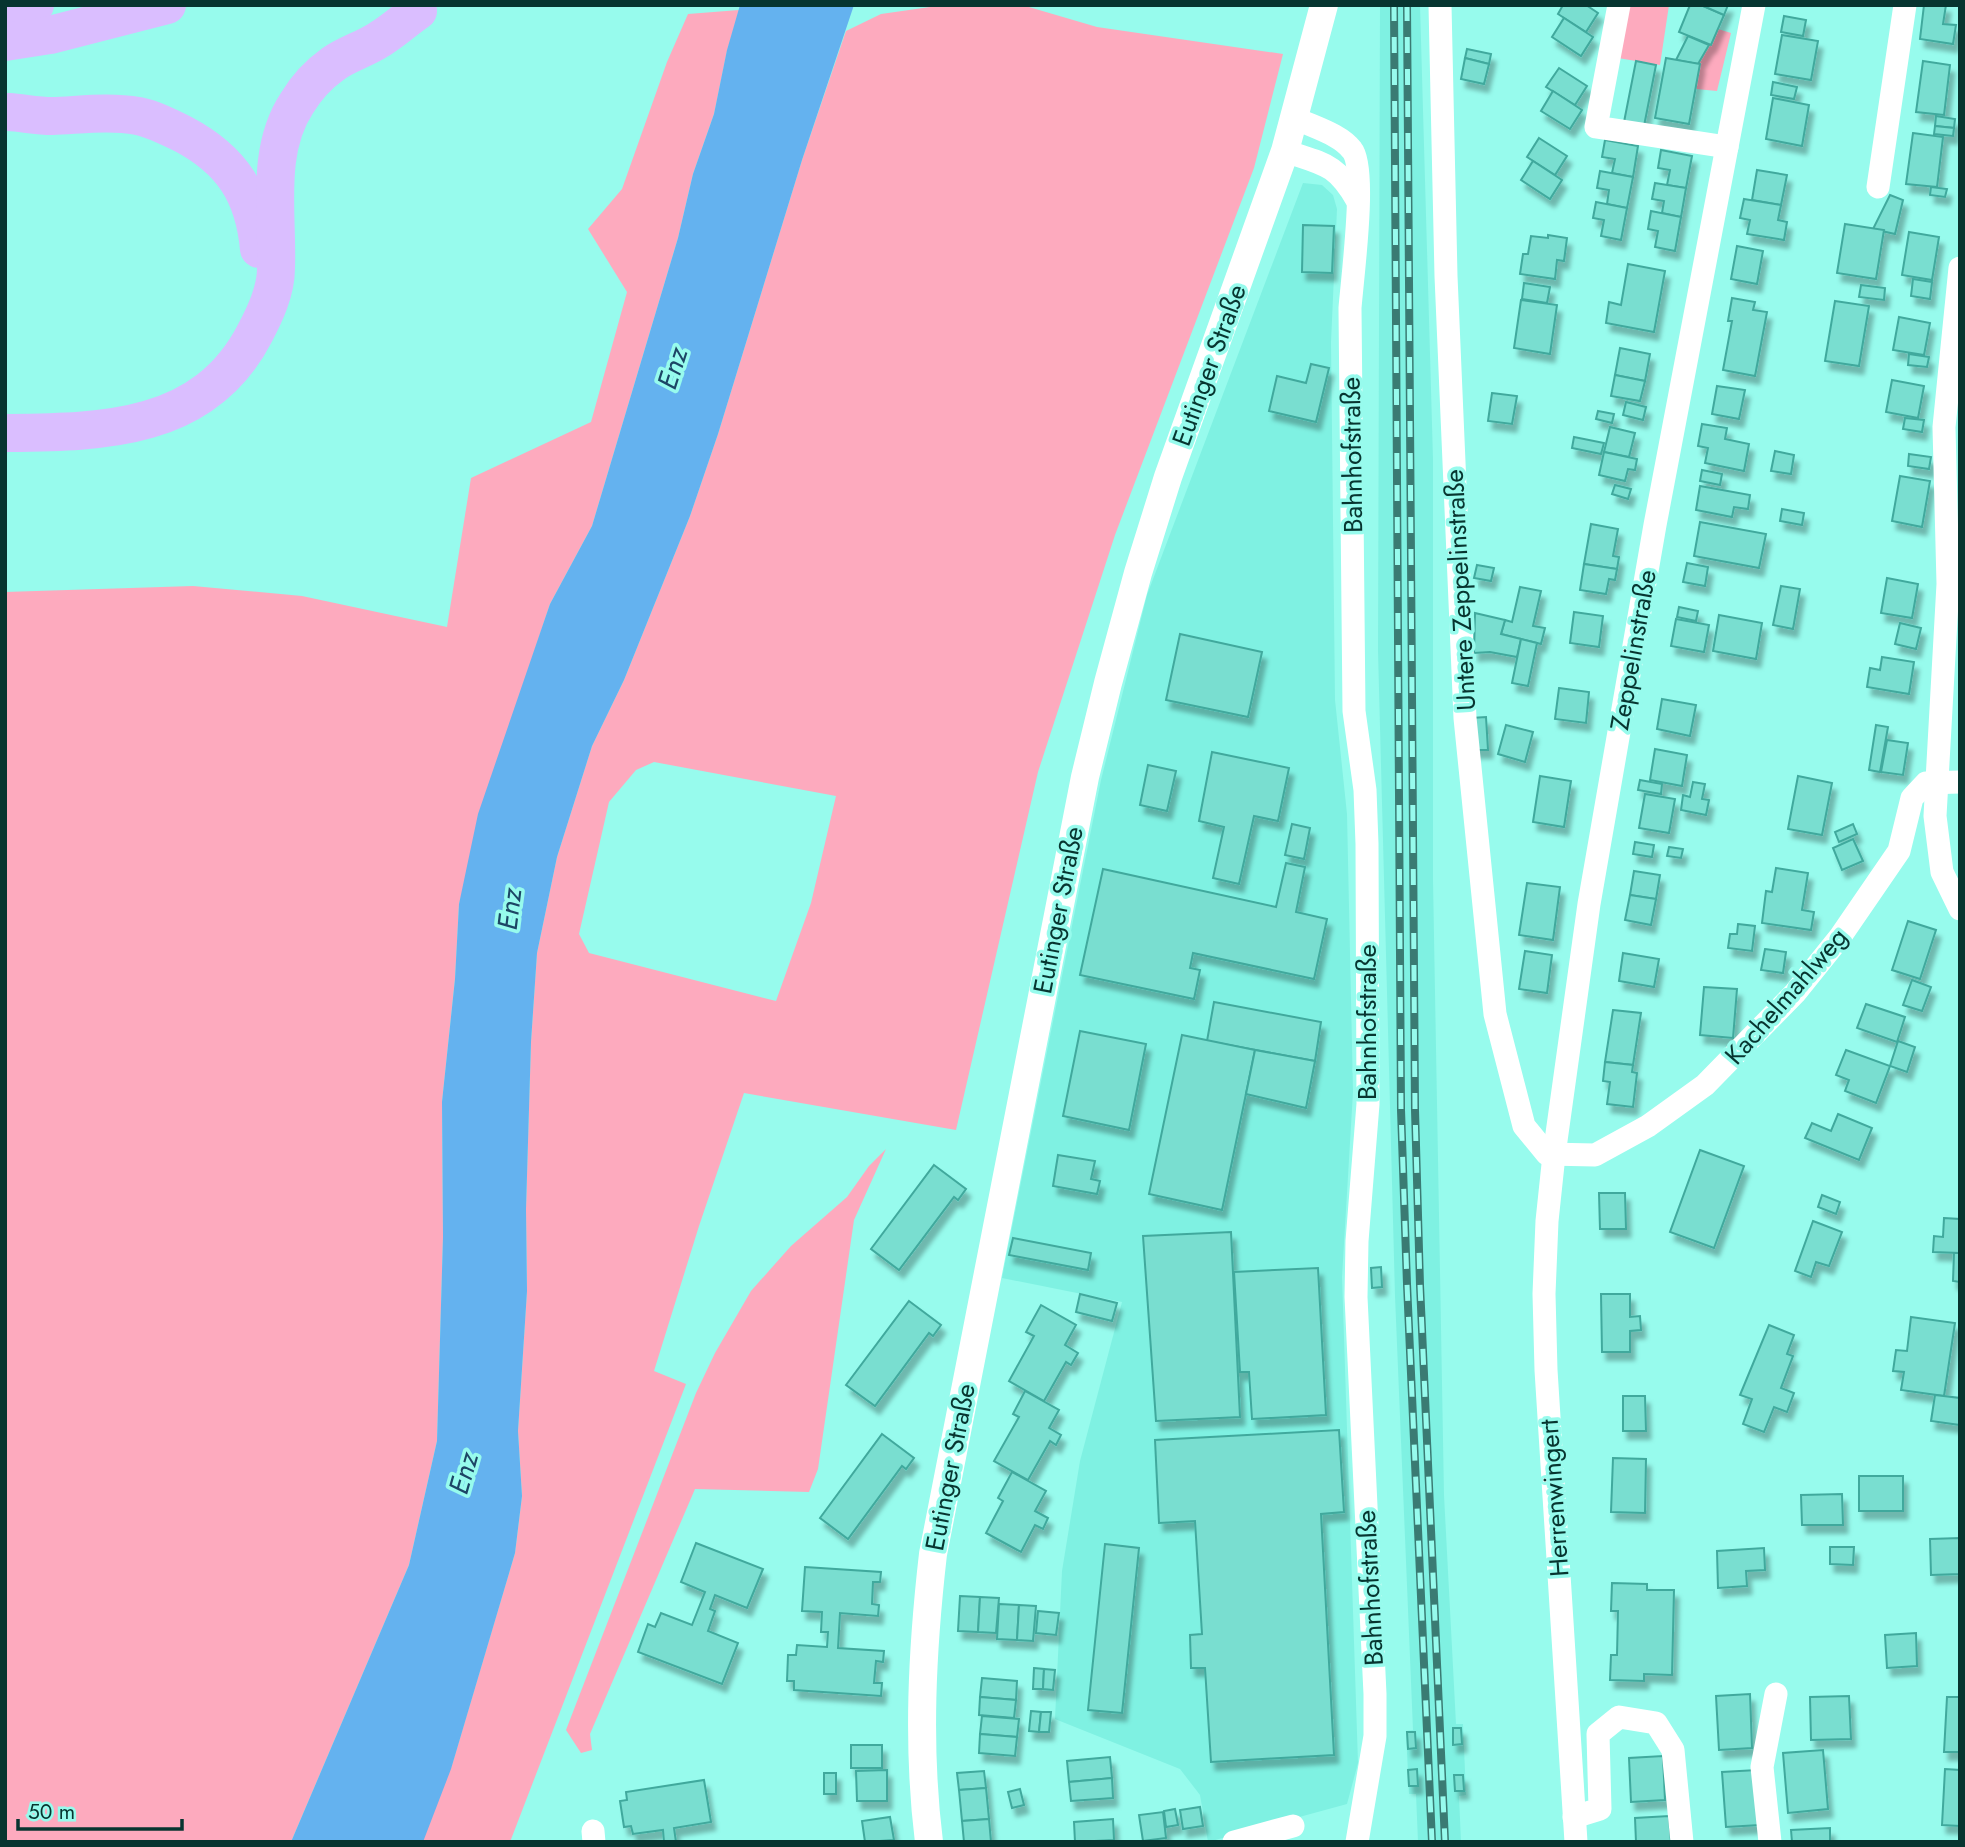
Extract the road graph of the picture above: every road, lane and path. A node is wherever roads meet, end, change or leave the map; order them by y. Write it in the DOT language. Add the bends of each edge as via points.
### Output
graph roads {
  1 [pos="35,5"];
  2 [pos="167,5"];
  3 [pos="1324,5"];
  4 [pos="1440,5"];
  5 [pos="1619,5"];
  6 [pos="1754,5"];
  7 [pos="1905,5"];
  8 [pos="418,11"];
  9 [pos="5,12"];
  10 [pos="5,42"];
  11 [pos="9,112"];
  12 [pos="1295,118"];
  13 [pos="1727,147"];
  14 [pos="1285,151"];
  15 [pos="1878,187"];
  16 [pos="1357,200"];
  17 [pos="1960,268"];
  18 [pos="5,414"];
  19 [pos="5,433"];
  20 [pos="1937,782"];
  21 [pos="1960,782"];
  22 [pos="1960,909"];
  23 [pos="1553,1155"];
  24 [pos="1776,1694"];
  25 [pos="1574,1817"];
  26 [pos="1293,1826"];
  27 [pos="929,1842"];
  28 [pos="1234,1842"];
  29 [pos="1357,1842"];
  30 [pos="1576,1842"];
  31 [pos="1682,1842"];
  32 [pos="1770,1842"];
  1 -- 9 [label="highway"];
  2 -- 10 [label="highway"];
  3 -- 12 [label="street, Eutinger Straße"];
  4 -- 23 [label="street, Untere Zeppelinstraße" via="1465,718 1495,1014 1524,1126 1547,1154"];
  5 -- 13 [label="street" via="1596,127"];
  6 -- 13 [label="street, Zeppelinstraße"];
  7 -- 15 [label="street"];
  8 -- 19 [label="highway" via="378,40 334,63 296,104 278,154 276,273 266,313 238,362 184,407 146,421 77,432"];
  11 -- 18 [label="highway" via="140,116 199,143 242,185 252,207 259,255 251,301 241,325 206,369 182,386 155,398 103,410"];
  12 -- 14 [label="street, Eutinger Straße"];
  12 -- 16 [label="street, Bahnhofstraße" via="1354,152 1359,169"];
  13 -- 23 [label="street, Zeppelinstraße" via="1629,667"];
  14 -- 16 [label="street" via="1328,166 1345,179"];
  14 -- 27 [label="street, Eutinger Straße" via="1168,477 1085,777 933,1554 921,1709"];
  16 -- 29 [label="street, Bahnhofstraße" via="1350,308 1354,711 1365,790 1368,1104 1356,1297 1375,1722"];
  17 -- 20 [label="street" via="1944,427 1948,584"];
  20 -- 21 [label="street"];
  20 -- 22 [label="street" via="1942,872"];
  20 -- 23 [label="street, Kachelmahlweg" via="1926,783 1912,797 1899,851 1840,937 1795,993 1705,1085 1648,1126 1595,1155"];
  23 -- 25 [label="street, Herrenwingert" via="1544,1294 1546,1370"];
  24 -- 32 [label="street" via="1762,1767"];
  25 -- 30 [label="street, Herrenwingert"];
  25 -- 31 [label="street" via="1600,1809 1598,1734 1619,1717 1656,1723 1673,1750"];
  26 -- 28 [label="street"];
}
